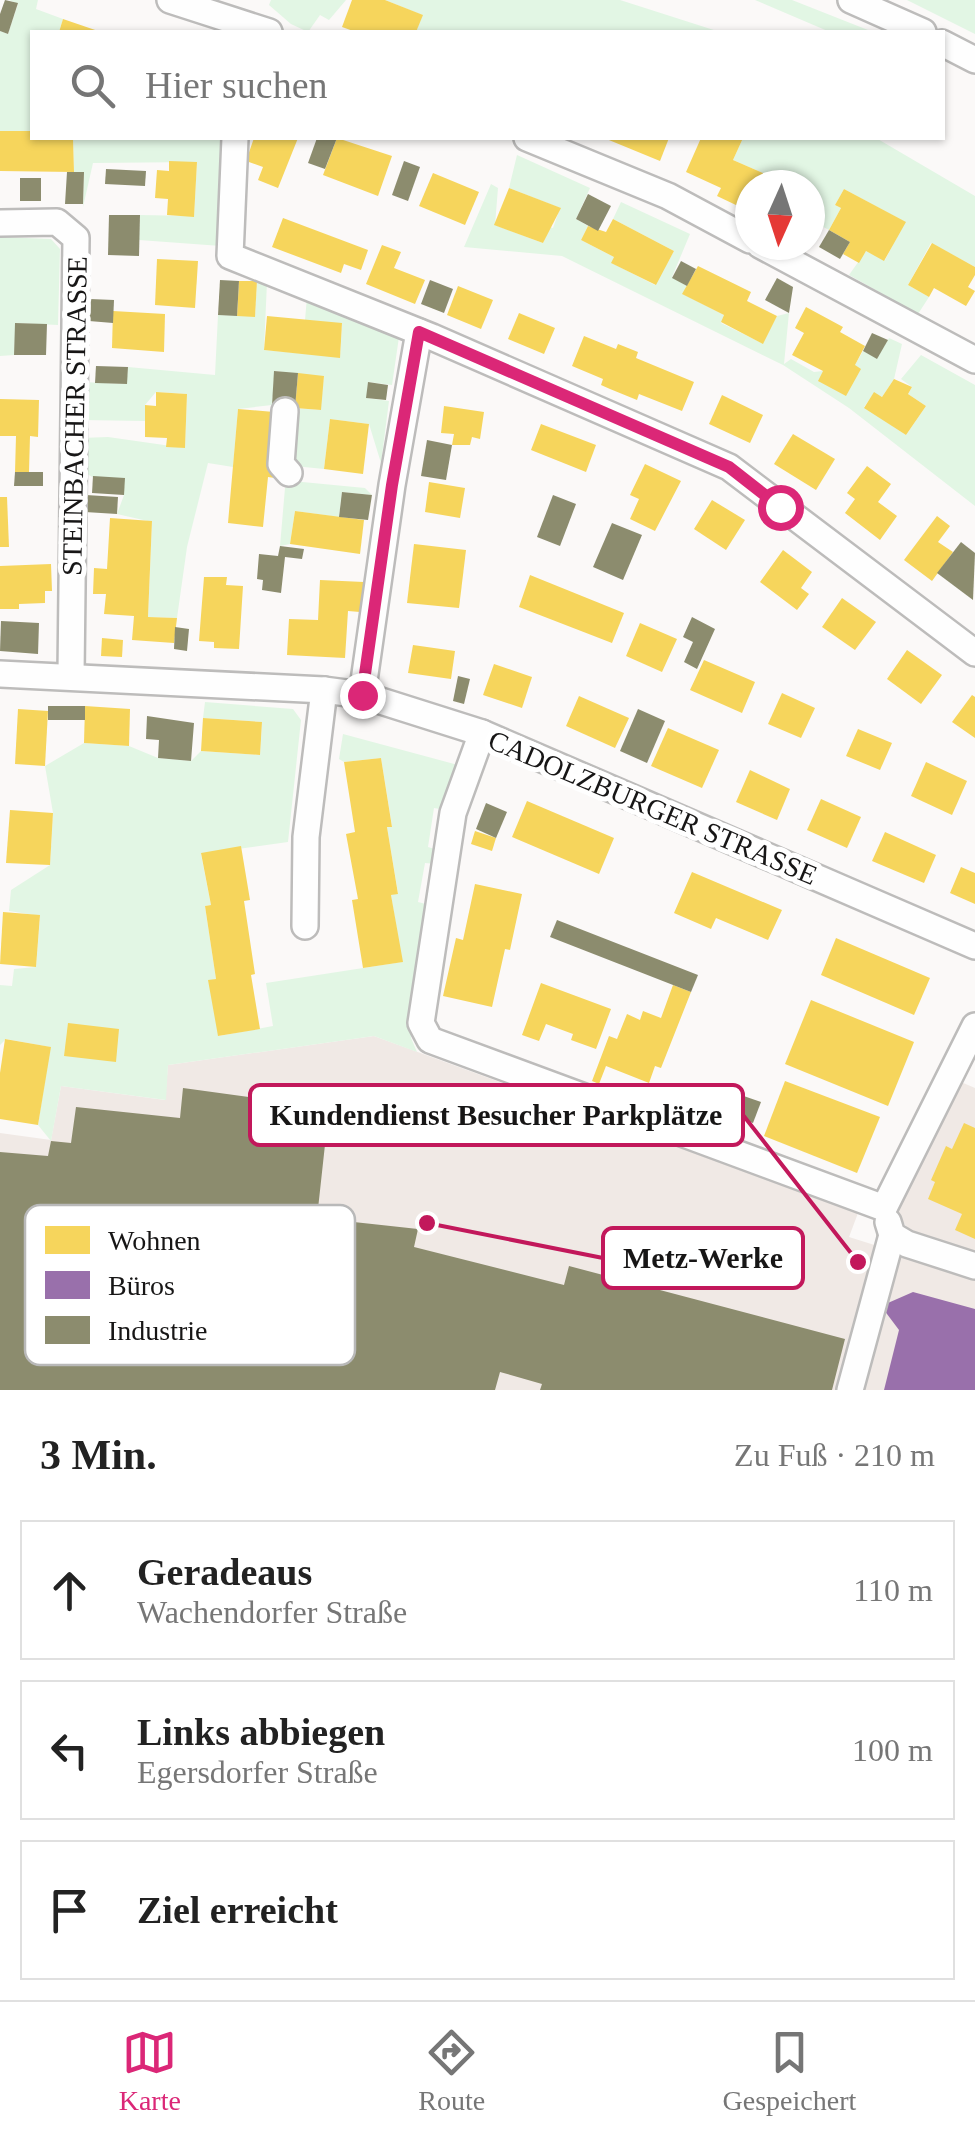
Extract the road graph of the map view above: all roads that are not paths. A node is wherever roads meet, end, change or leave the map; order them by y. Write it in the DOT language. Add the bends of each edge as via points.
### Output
graph roads {
  1 [pos="170,0"];
  2 [pos="851,0"];
  3 [pos="263,30"];
  4 [pos="918,30"];
  5 [pos="945,45"];
  6 [pos="975,60"];
  7 [pos="235,140"];
  8 [pos="532,140"];
  9 [pos="0,222"];
  10 [pos="735,232"];
  11 [pos="788,260"];
  12 [pos="419,332"];
  13 [pos="975,360"];
  14 [pos="284,411"];
  15 [pos="289,472"];
  16 [pos="975,653"];
  17 [pos="0,674"];
  18 [pos="70,675"];
  19 [pos="324,690"];
  20 [pos="362,695"];
  21 [pos="482,733"];
  22 [pos="304,926"];
  23 [pos="975,946"];
  24 [pos="975,1026"];
  25 [pos="884,1208"];
  26 [pos="892,1235"];
  27 [pos="975,1266"];
  28 [pos="850,1390"];
  1 -- 3 [label="street"];
  2 -- 4 [label="street"];
  5 -- 6 [label="street"];
  7 -- 12 [label="street" via="230,256"];
  8 -- 10 [label="street" via="668,196"];
  9 -- 18 [label="street, STEINBACHER STRASSE" via="58,222 76,238"];
  11 -- 13 [label="street"];
  12 -- 16 [label="street" via="729,467"];
  12 -- 20 [label="street"];
  14 -- 15 [label="street" via="281,464"];
  17 -- 18 [label="street, CADOLZBURGER STRASSE"];
  18 -- 19 [label="street, CADOLZBURGER STRASSE"];
  19 -- 20 [label="street, CADOLZBURGER STRASSE"];
  19 -- 22 [label="street" via="306,837"];
  20 -- 21 [label="street, CADOLZBURGER STRASSE"];
  21 -- 23 [label="street, CADOLZBURGER STRASSE"];
  21 -- 25 [label="street" via="453,813 421,1023 430,1040"];
  24 -- 25 [label="street"];
  25 -- 26 [label="street"];
  26 -- 27 [label="street"];
  26 -- 28 [label="street" via="871,1282"];
}
